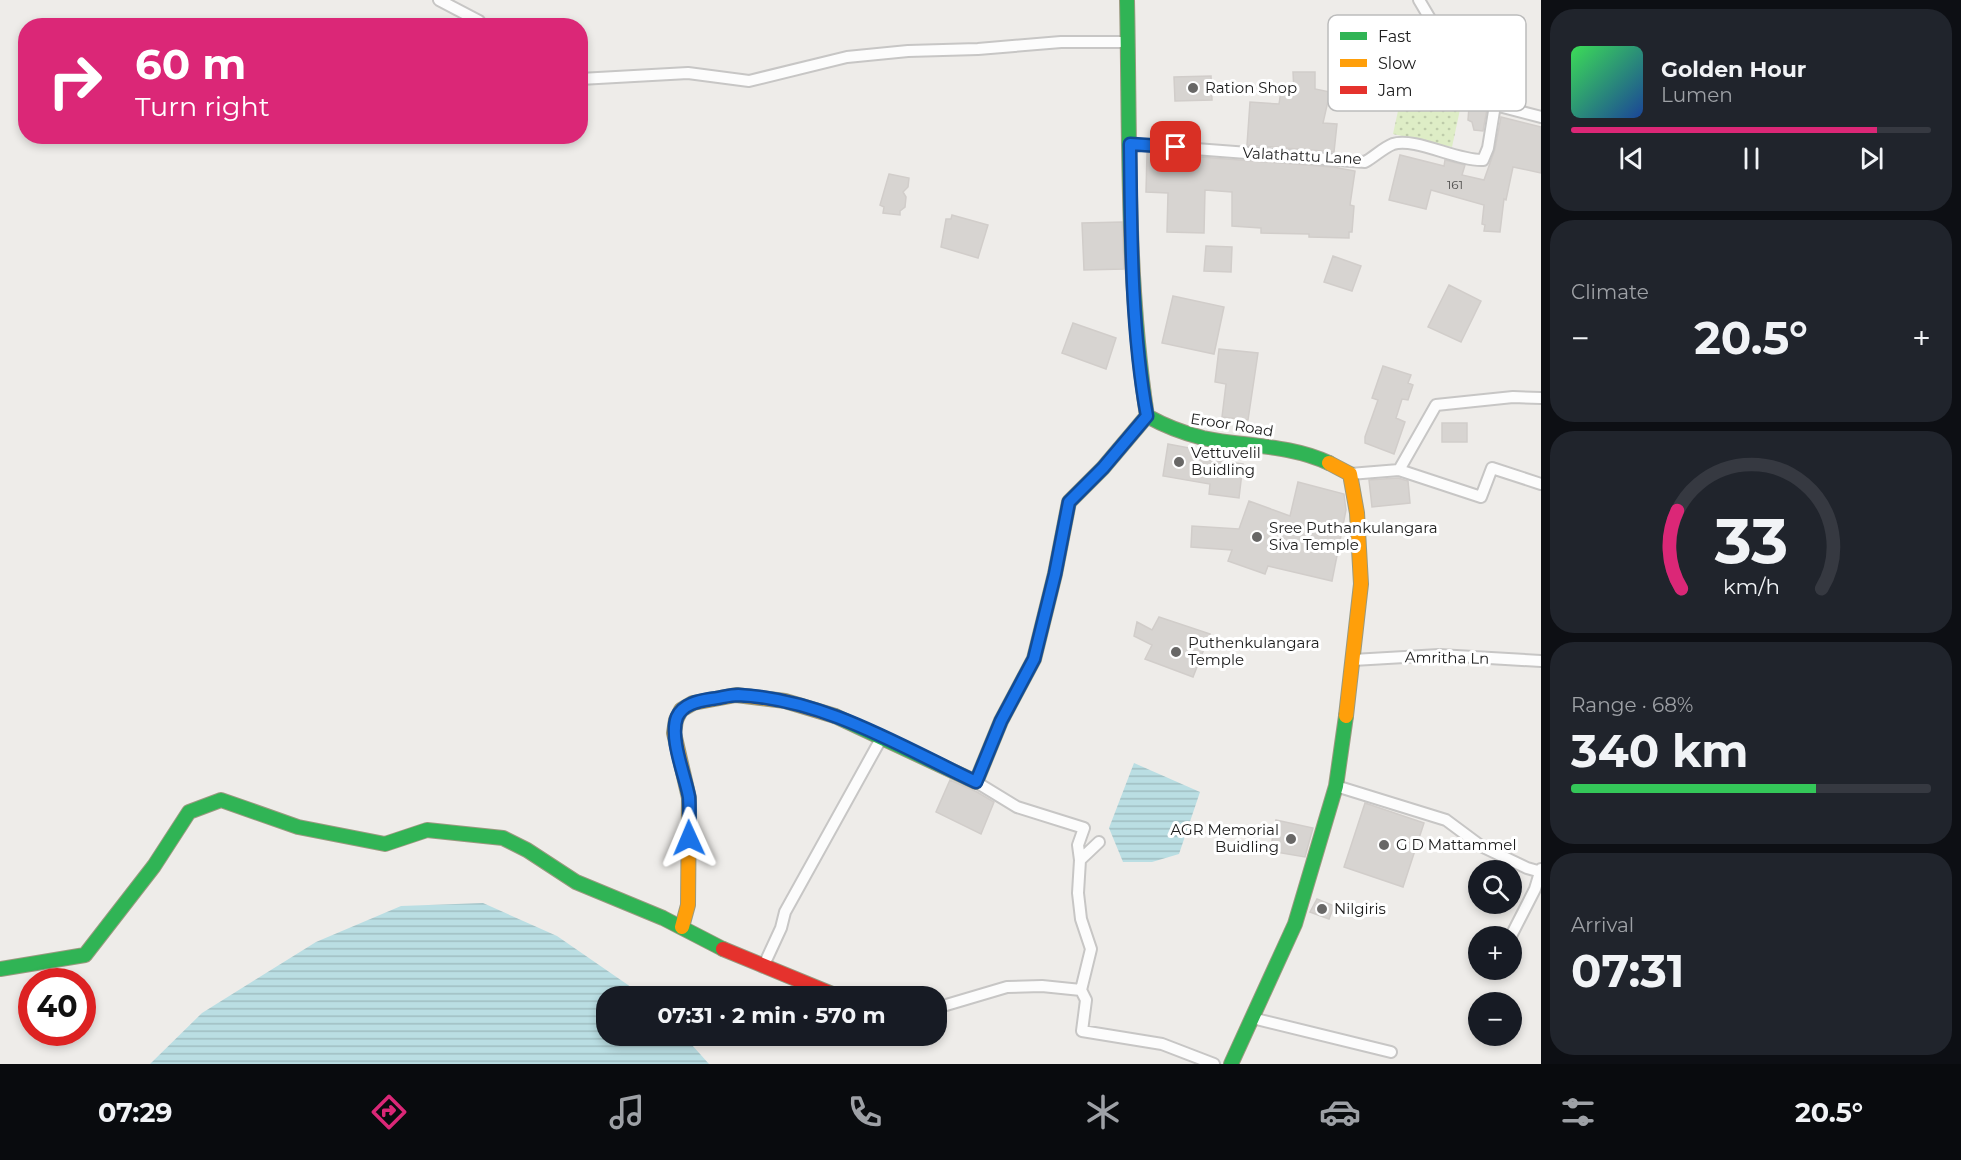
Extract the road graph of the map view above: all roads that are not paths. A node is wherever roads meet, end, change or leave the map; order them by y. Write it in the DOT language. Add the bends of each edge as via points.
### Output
graph roads {
  1 [pos="439,0"];
  2 [pos="1127,0"];
  3 [pos="1419,0"];
  4 [pos="1428,15"];
  5 [pos="473,18"];
  6 [pos="1128,42"];
  7 [pos="588,79"];
  8 [pos="1494,111"];
  9 [pos="1518,111"];
  10 [pos="1541,117"];
  11 [pos="1130,144"];
  12 [pos="1541,398"];
  13 [pos="1147,416"];
  14 [pos="1399,470"];
  15 [pos="1350,474"];
  16 [pos="1541,484"];
  17 [pos="1541,661"];
  18 [pos="1353,665"];
  19 [pos="882,737"];
  20 [pos="976,782"];
  21 [pos="1336,786"];
  22 [pos="1098,842"];
  23 [pos="1080,860"];
  24 [pos="1541,871"];
  25 [pos="1516,926"];
  26 [pos="682,927"];
  27 [pos="763,967"];
  28 [pos="0,969"];
  29 [pos="811,986"];
  30 [pos="1081,990"];
  31 [pos="947,1005"];
  32 [pos="1252,1018"];
  33 [pos="1391,1052"];
  34 [pos="1214,1064"];
  35 [pos="1231,1064"];
  1 -- 5 [label="street"];
  2 -- 6 [label="street"];
  3 -- 4 [label="street"];
  6 -- 7 [label="street" via="1061,42 848,57 748,81 688,73"];
  6 -- 11 [label="street"];
  8 -- 11 [label="street, Valathattu Lane" via="1483,160 1413,144 1394,144 1365,162"];
  9 -- 10 [label="street"];
  11 -- 13 [label="street" via="1139,364"];
  12 -- 14 [label="street" via="1436,405"];
  13 -- 15 [label="street, Eroor Road" via="1192,437 1304,453"];
  13 -- 20 [label="street" via="1069,502 1034,659 1001,721"];
  14 -- 15 [label="street"];
  14 -- 16 [label="street" via="1481,497 1492,468"];
  15 -- 18 [label="street" via="1357,513 1361,584"];
  17 -- 18 [label="street, Amritha Ln" via="1439,655"];
  18 -- 21 [label="street"];
  19 -- 20 [label="street"];
  19 -- 26 [label="street" via="844,719 785,701 736,695 693,703 681,710 674,733 689,798 688,905"];
  19 -- 27 [label="street" via="785,912"];
  20 -- 23 [label="street" via="1017,807 1084,828 1078,845"];
  21 -- 24 [label="street" via="1446,820 1481,846"];
  21 -- 32 [label="street" via="1295,924"];
  22 -- 23 [label="street"];
  23 -- 30 [label="street" via="1081,919 1091,949"];
  24 -- 25 [label="street"];
  26 -- 27 [label="street"];
  26 -- 28 [label="street" via="576,882 503,838 427,830 385,844 298,828 220,800 189,812 154,866 85,955"];
  27 -- 29 [label="street"];
  30 -- 31 [label="street" via="1007,987"];
  30 -- 34 [label="street" via="1086,1000 1083,1031 1162,1044"];
  32 -- 33 [label="street"];
  32 -- 35 [label="street"];
}
